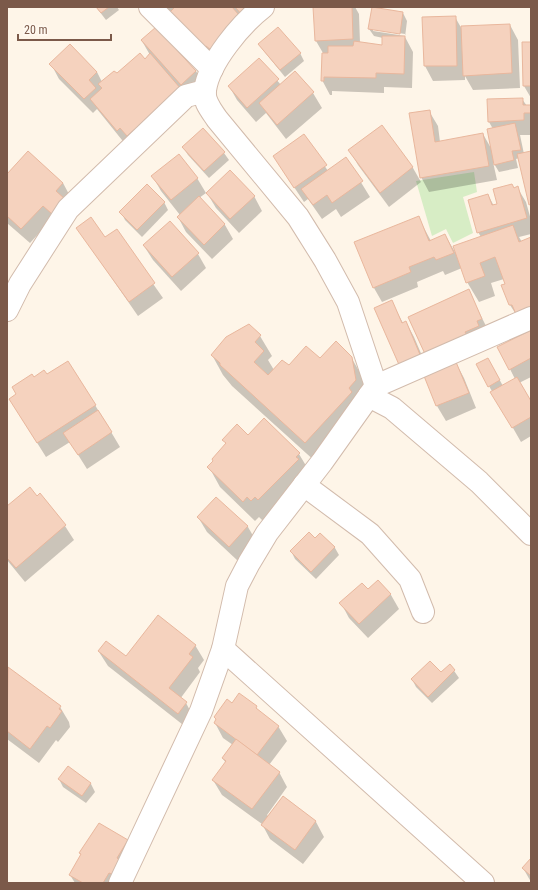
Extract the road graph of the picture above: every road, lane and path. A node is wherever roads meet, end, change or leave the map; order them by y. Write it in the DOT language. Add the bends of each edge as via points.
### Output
graph roads {
  1 [pos="150,7"];
  2 [pos="263,7"];
  3 [pos="212,70"];
  4 [pos="205,91"];
  5 [pos="7,310"];
  6 [pos="531,318"];
  7 [pos="372,391"];
  8 [pos="304,484"];
  9 [pos="531,534"];
  10 [pos="423,612"];
  11 [pos="223,648"];
  12 [pos="120,883"];
  13 [pos="483,883"];
  1 -- 3 [label="street"];
  2 -- 3 [label="street" via="235,35"];
  3 -- 4 [label="street"];
  4 -- 5 [label="street" via="186,96 68,209 20,284"];
  4 -- 7 [label="street" via="207,105 298,217 325,260 348,302"];
  6 -- 7 [label="street"];
  7 -- 8 [label="street"];
  7 -- 9 [label="street" via="479,482"];
  8 -- 10 [label="street" via="370,534 410,579"];
  8 -- 11 [label="street" via="267,533 237,586"];
  11 -- 12 [label="street" via="200,711"];
  11 -- 13 [label="street"];
}
